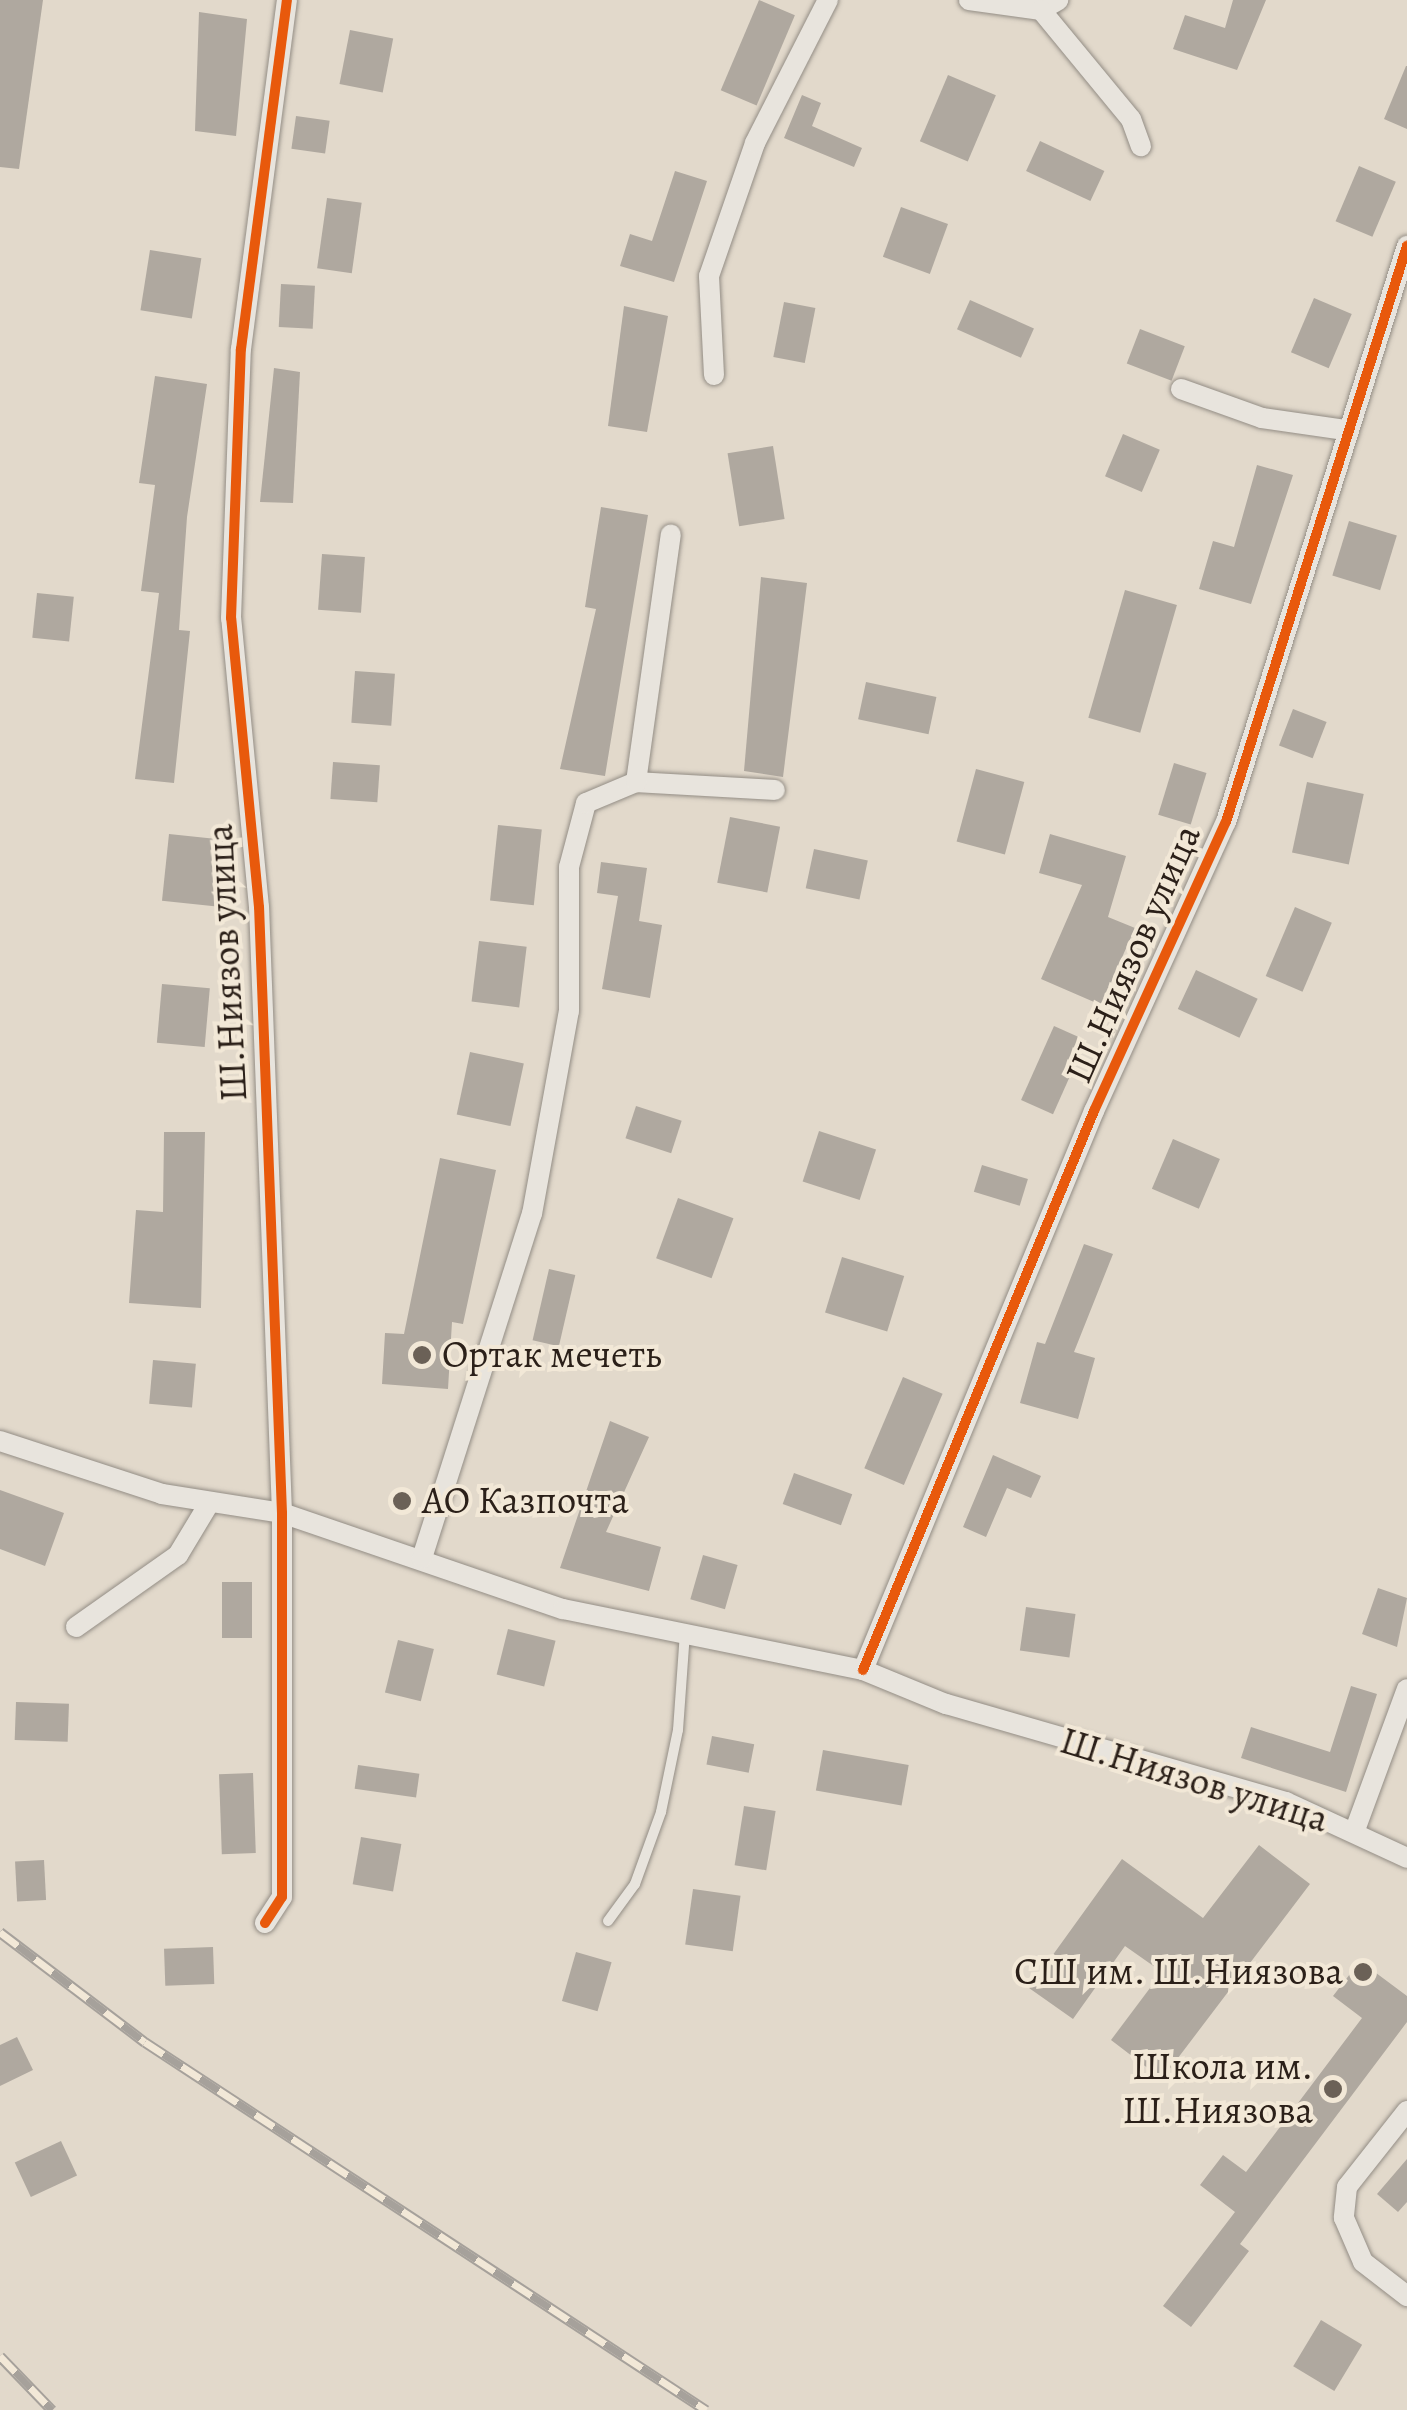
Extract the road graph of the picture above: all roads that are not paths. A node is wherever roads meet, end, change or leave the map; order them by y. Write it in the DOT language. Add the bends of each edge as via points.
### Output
graph roads {
  1 [pos="287,0"];
  2 [pos="828,0"];
  3 [pos="970,0"];
  4 [pos="1050,5"];
  5 [pos="1141,146"];
  6 [pos="1407,246"];
  7 [pos="714,375"];
  8 [pos="1180,389"];
  9 [pos="1345,430"];
  10 [pos="671,534"];
  11 [pos="636,782"];
  12 [pos="775,790"];
  13 [pos="0,1441"];
  14 [pos="210,1502"];
  15 [pos="282,1513"];
  16 [pos="422,1558"];
  17 [pos="76,1627"];
  18 [pos="685,1631"];
  19 [pos="863,1670"];
  20 [pos="1407,1689"];
  21 [pos="1355,1830"];
  22 [pos="1407,1858"];
  23 [pos="608,1922"];
  24 [pos="265,1923"];
  25 [pos="1407,2110"];
  26 [pos="1407,2296"];
  1 -- 15 [label="street, Ш.Ниязов улица" via="241,349 231,618 260,907"];
  2 -- 7 [label="street" via="756,143 708,276"];
  3 -- 4 [label="street" via="992,9"];
  4 -- 5 [label="street" via="1131,118"];
  6 -- 9 [label="street, Ш.Ниязов улица"];
  8 -- 9 [label="street" via="1262,418"];
  9 -- 19 [label="street, Ш.Ниязов улица" via="1226,822 1094,1111"];
  10 -- 11 [label="street"];
  11 -- 12 [label="street"];
  11 -- 16 [label="street" via="586,803 569,867 570,1011 532,1214"];
  13 -- 14 [label="street, Ш.Ниязов улица"];
  14 -- 15 [label="street, Ш.Ниязов улица"];
  14 -- 17 [label="street" via="178,1555"];
  15 -- 16 [label="street, Ш.Ниязов улица"];
  15 -- 24 [label="street, Ш.Ниязов улица" via="282,1897"];
  16 -- 18 [label="street, Ш.Ниязов улица" via="563,1609"];
  18 -- 19 [label="street, Ш.Ниязов улица"];
  18 -- 23 [label="lane" via="678,1730 661,1812 635,1884"];
  19 -- 21 [label="street, Ш.Ниязов улица" via="946,1704 1286,1802"];
  20 -- 21 [label="street, Ш.Ниязов улица"];
  21 -- 22 [label="street, Ш.Ниязов улица"];
  25 -- 26 [label="street" via="1347,2187 1344,2218 1362,2262"];
}
